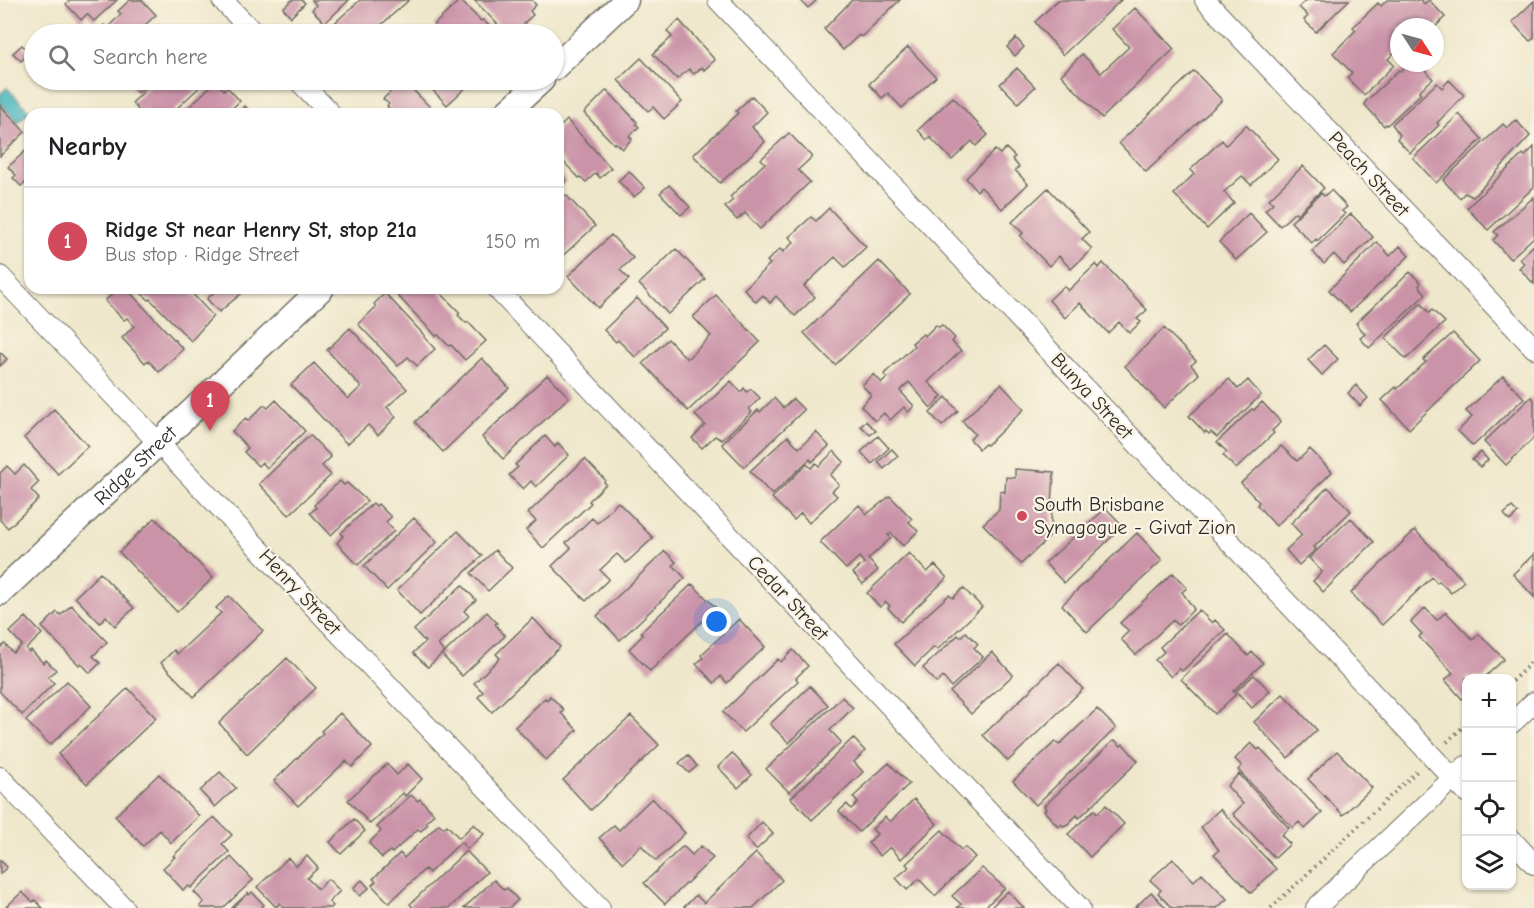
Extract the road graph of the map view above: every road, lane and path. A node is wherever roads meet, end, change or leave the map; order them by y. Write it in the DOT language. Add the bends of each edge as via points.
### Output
graph roads {
  1 [pos="222,0"];
  2 [pos="626,0"];
  3 [pos="718,0"];
  4 [pos="1205,0"];
  5 [pos="245,24"];
  6 [pos="564,59"];
  7 [pos="307,90"];
  8 [pos="531,90"];
  9 [pos="324,108"];
  10 [pos="512,108"];
  11 [pos="0,276"];
  12 [pos="316,294"];
  13 [pos="502,294"];
  14 [pos="1534,348"];
  15 [pos="159,442"];
  16 [pos="0,593"];
  17 [pos="1534,660"];
  18 [pos="1516,677"];
  19 [pos="1534,702"];
  20 [pos="1516,719"];
  21 [pos="1463,728"];
  22 [pos="1446,743"];
  23 [pos="1417,770"];
  24 [pos="0,777"];
  25 [pos="1462,779"];
  26 [pos="1516,844"];
  27 [pos="1534,864"];
  28 [pos="124,908"];
  29 [pos="600,908"];
  30 [pos="1080,908"];
  31 [pos="1271,908"];
  32 [pos="1316,908"];
  1 -- 5 [label="street"];
  2 -- 6 [label="street"];
  3 -- 25 [label="street, Bunya Street"];
  4 -- 14 [label="street, Peach Street"];
  7 -- 9 [label="street"];
  8 -- 10 [label="street"];
  11 -- 15 [label="street, Henry Street"];
  12 -- 15 [label="street, Ridge Street"];
  13 -- 30 [label="street, Cedar Street"];
  15 -- 16 [label="street, Ridge Street"];
  15 -- 29 [label="street, Henry Street"];
  17 -- 18 [label="path"];
  19 -- 20 [label="street"];
  21 -- 22 [label="path"];
  23 -- 31 [label="path"];
  24 -- 28 [label="street"];
  25 -- 32 [label="street"];
  26 -- 27 [label="street"];
}
